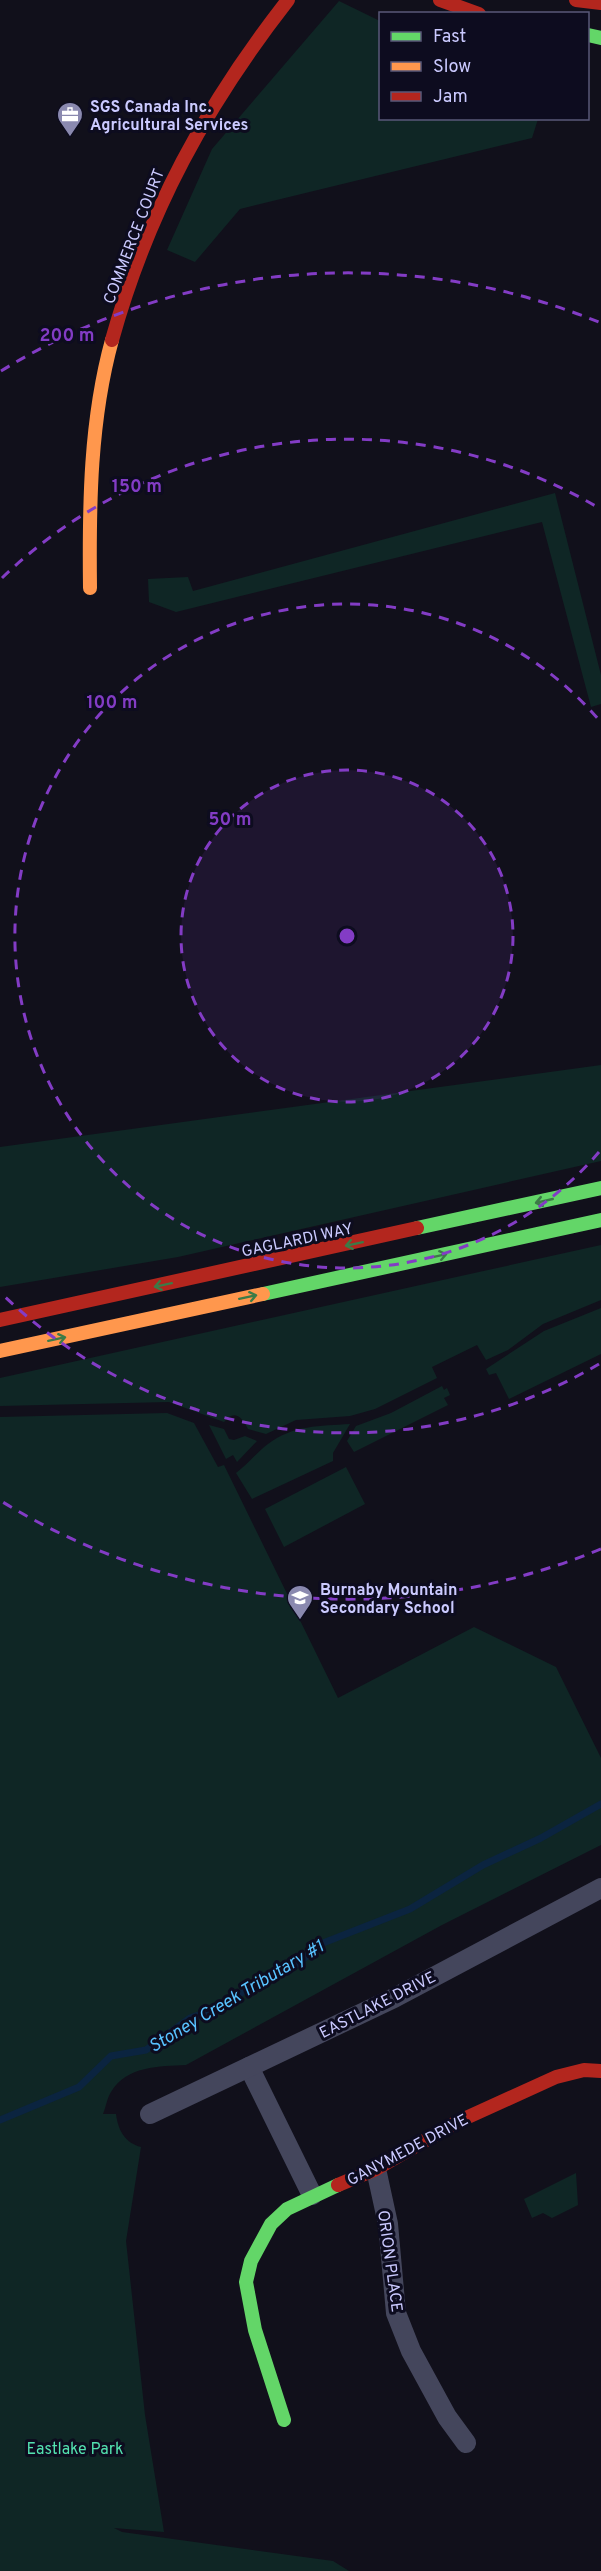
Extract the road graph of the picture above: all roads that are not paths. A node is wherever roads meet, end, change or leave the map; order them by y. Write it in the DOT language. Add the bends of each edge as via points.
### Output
graph roads {
  1 [pos="288,0"];
  2 [pos="440,0"];
  3 [pos="576,0"];
  4 [pos="601,3"];
  5 [pos="474,12"];
  6 [pos="90,588"];
  7 [pos="601,1188"];
  8 [pos="601,1220"];
  9 [pos="0,1320"];
  10 [pos="0,1351"];
  11 [pos="601,1888"];
  12 [pos="249,2067"];
  13 [pos="601,2071"];
  14 [pos="150,2114"];
  15 [pos="376,2169"];
  16 [pos="312,2195"];
  17 [pos="284,2420"];
  18 [pos="466,2444"];
  1 -- 6 [label="street, COMMERCE COURT" via="264,28 202,120 153,221 130,281 111,344 99,411 91,473"];
  2 -- 5 [label="street"];
  3 -- 4 [label="street"];
  7 -- 9 [label="street, GAGLARDI WAY, one-way"];
  10 -- 8 [label="street, one-way"];
  11 -- 12 [label="street, EASTLAKE DRIVE" via="394,1998"];
  12 -- 14 [label="street, EASTLAKE DRIVE"];
  12 -- 16 [label="street"];
  13 -- 15 [label="street, GANYMEDE DRIVE" via="584,2070 556,2077 457,2122"];
  15 -- 16 [label="street, GANYMEDE DRIVE"];
  15 -- 18 [label="street, ORION PLACE" via="388,2224 396,2313 416,2361"];
  16 -- 17 [label="street, GANYMEDE DRIVE" via="271,2224 251,2262 246,2282 255,2330"];
}
